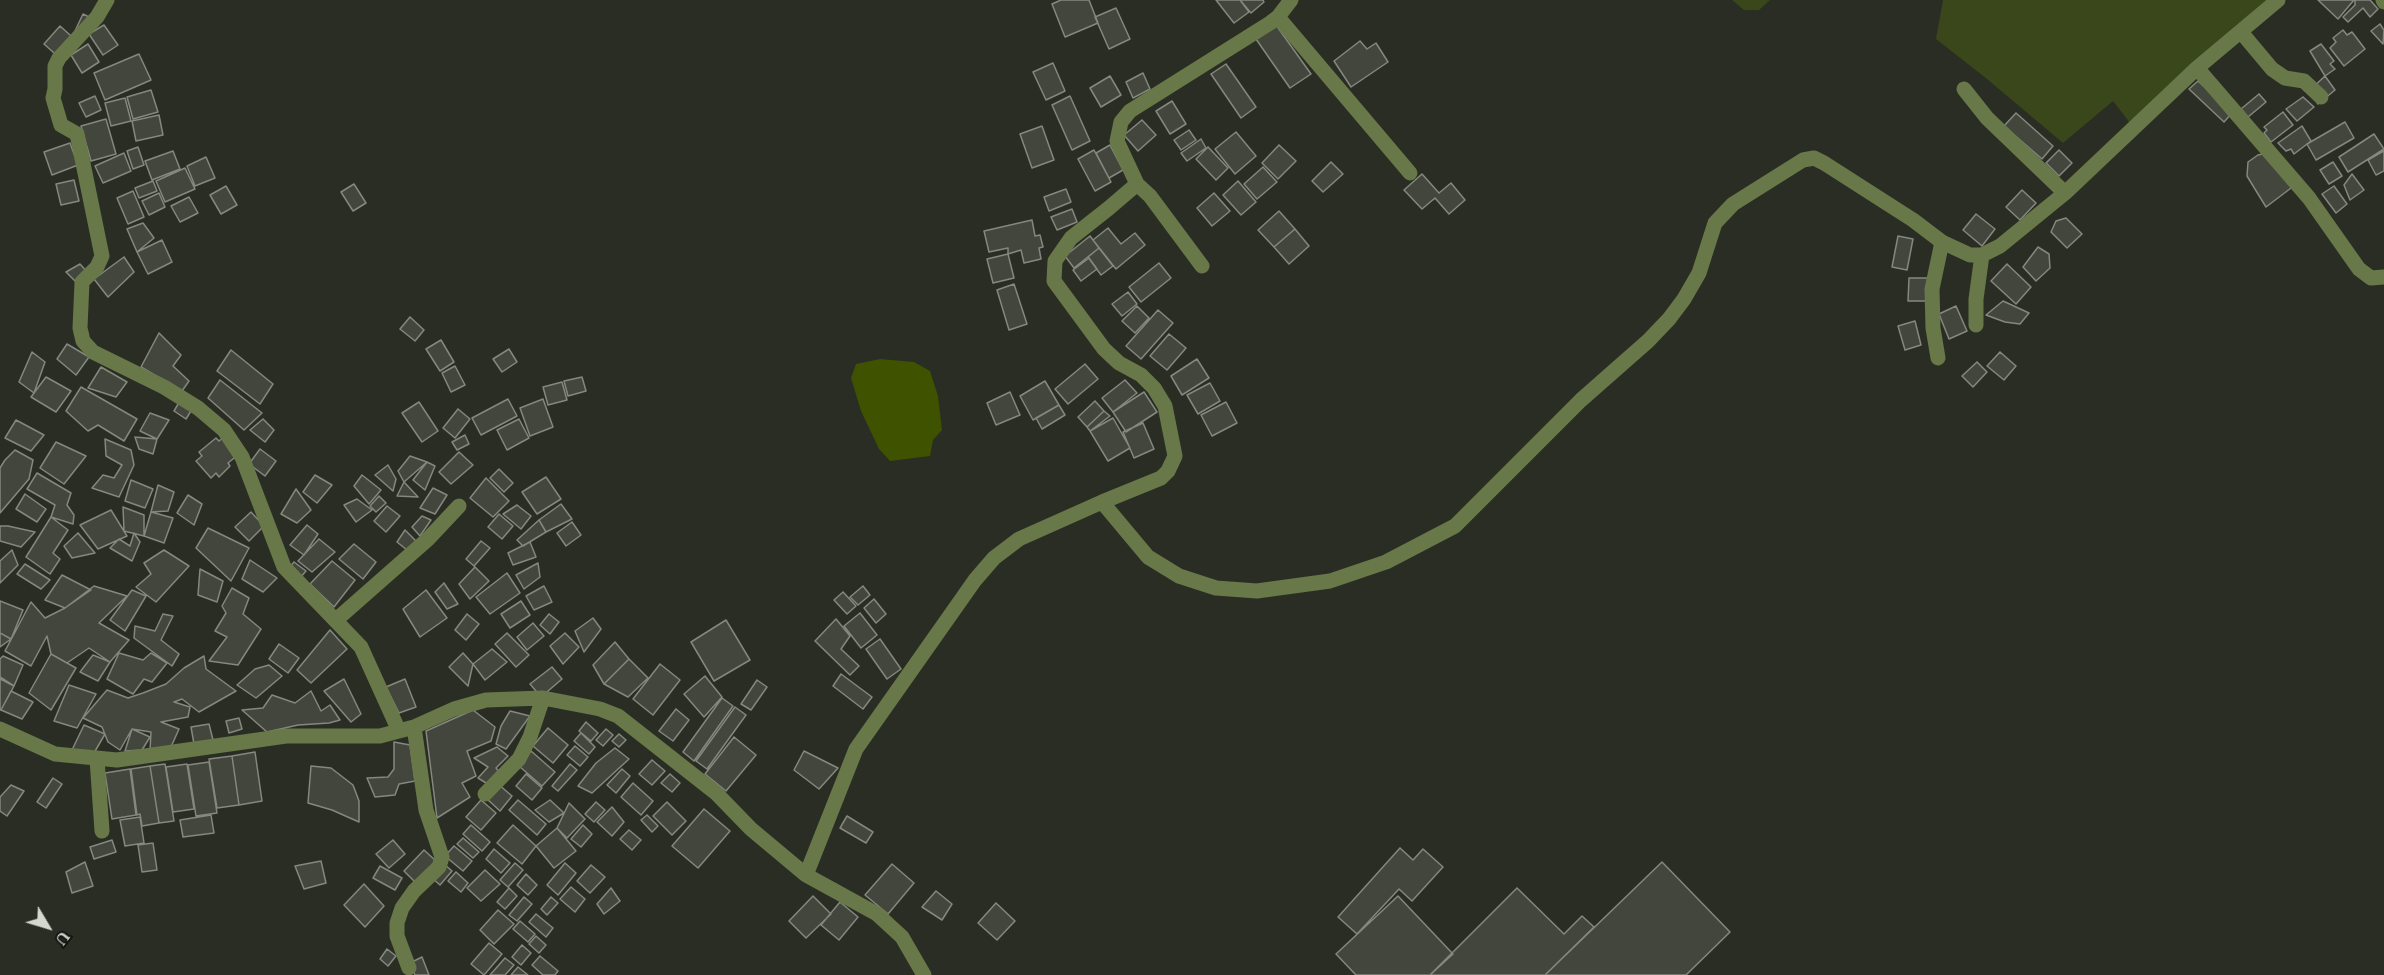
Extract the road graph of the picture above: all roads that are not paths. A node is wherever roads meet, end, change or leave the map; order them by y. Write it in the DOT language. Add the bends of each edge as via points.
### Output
graph roads {
  1 [pos="107,0"];
  2 [pos="1291,0"];
  3 [pos="2278,0"];
  4 [pos="1278,17"];
  5 [pos="2241,32"];
  6 [pos="2197,68"];
  7 [pos="1964,90"];
  8 [pos="2321,97"];
  9 [pos="1410,173"];
  10 [pos="1137,184"];
  11 [pos="2066,193"];
  12 [pos="1942,243"];
  13 [pos="1982,255"];
  14 [pos="1202,266"];
  15 [pos="2384,277"];
  16 [pos="1976,325"];
  17 [pos="1938,358"];
  18 [pos="1102,502"];
  19 [pos="459,506"];
  20 [pos="336,620"];
  21 [pos="543,698"];
  22 [pos="0,729"];
  23 [pos="406,729"];
  24 [pos="98,759"];
  25 [pos="484,794"];
  26 [pos="102,831"];
  27 [pos="806,875"];
  28 [pos="409,968"];
  29 [pos="924,975"];
  1 -- 20 [label="street" via="98,17 55,66 53,98 61,125 77,134 102,255 97,267 82,282 83,341 93,352 198,408 224,430 242,457 284,567"];
  2 -- 4 [label="street"];
  3 -- 5 [label="street"];
  4 -- 9 [label="street"];
  4 -- 10 [label="street" via="1130,111 1121,122 1117,141"];
  5 -- 6 [label="street"];
  5 -- 8 [label="street" via="2272,69 2285,78 2304,81"];
  6 -- 11 [label="street"];
  6 -- 15 [label="street" via="2309,198 2359,269 2371,278"];
  7 -- 11 [label="street" via="1987,118"];
  10 -- 14 [label="street"];
  10 -- 18 [label="street" via="1071,238 1055,261 1054,281 1104,349 1154,388 1165,406 1169,426 1174,456 1168,471 1161,478"];
  11 -- 13 [label="street" via="2000,246"];
  12 -- 13 [label="street" via="1970,255"];
  12 -- 17 [label="street" via="1932,289"];
  12 -- 18 [label="street" via="1824,163 1814,158 1803,160 1733,204 1715,223 1699,273 1669,318 1455,526 1386,562 1330,581 1257,591 1216,588 1179,576 1148,557"];
  13 -- 16 [label="street"];
  18 -- 27 [label="street" via="1019,539 994,558 975,580 856,749"];
  19 -- 20 [label="street" via="428,539"];
  20 -- 23 [label="street" via="361,647"];
  21 -- 23 [label="street" via="486,700"];
  21 -- 25 [label="street" via="519,759"];
  21 -- 27 [label="street" via="618,716 716,793 751,829"];
  22 -- 24 [label="street" via="55,754"];
  23 -- 24 [label="street" via="380,736 286,736 117,760"];
  23 -- 28 [label="street" via="442,857 439,867 402,908 397,923 397,936"];
  24 -- 26 [label="street"];
  27 -- 29 [label="street" via="877,914 902,937"];
}
